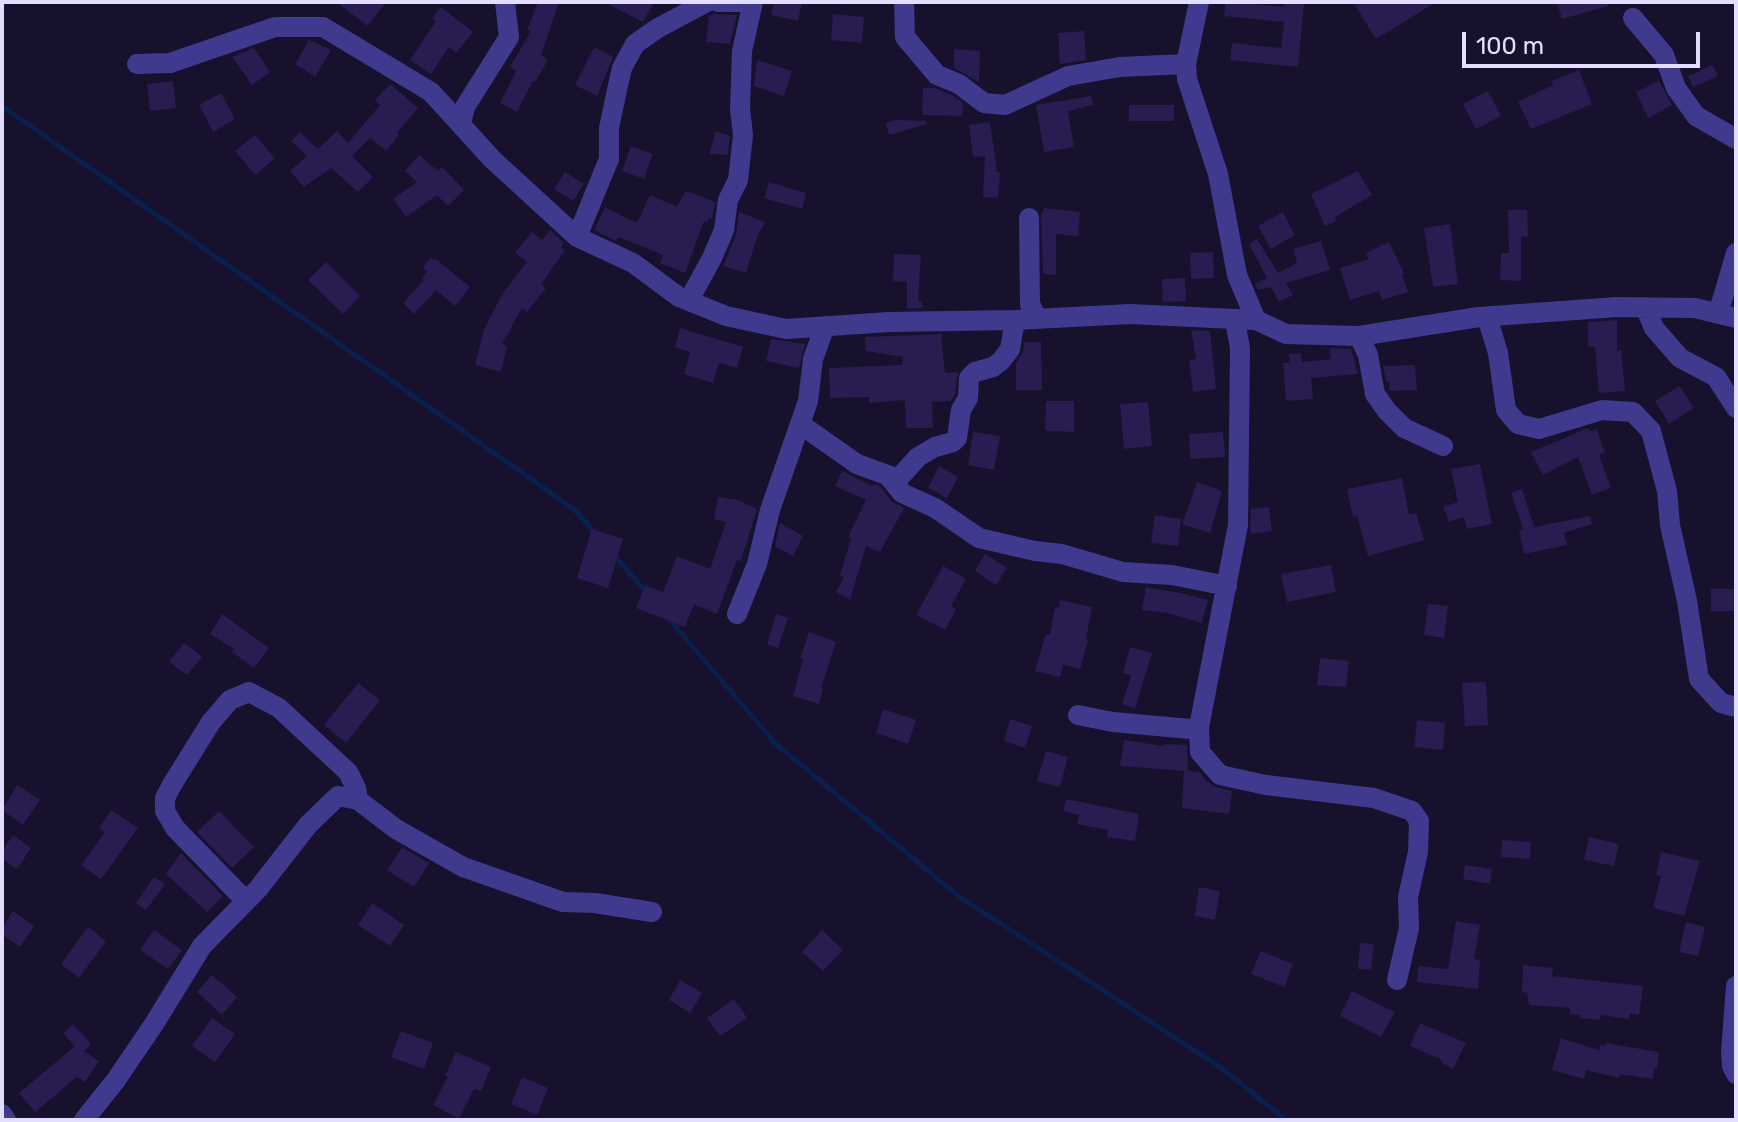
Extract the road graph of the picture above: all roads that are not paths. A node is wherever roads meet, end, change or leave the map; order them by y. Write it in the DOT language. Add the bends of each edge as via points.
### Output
graph roads {
  1 [pos="505,2"];
  2 [pos="707,2"];
  3 [pos="718,2"];
  4 [pos="751,2"];
  5 [pos="904,2"];
  6 [pos="1199,2"];
  7 [pos="1633,18"];
  8 [pos="137,64"];
  9 [pos="1186,64"];
  10 [pos="461,124"];
  11 [pos="1736,139"];
  12 [pos="1029,218"];
  13 [pos="577,237"];
  14 [pos="1736,253"];
  15 [pos="689,300"];
  16 [pos="1646,309"];
  17 [pos="1727,316"];
  18 [pos="1487,317"];
  19 [pos="1037,319"];
  20 [pos="1015,320"];
  21 [pos="1246,320"];
  22 [pos="825,326"];
  23 [pos="1359,336"];
  24 [pos="1736,408"];
  25 [pos="800,424"];
  26 [pos="1443,446"];
  27 [pos="889,477"];
  28 [pos="1227,586"];
  29 [pos="737,614"];
  30 [pos="1736,707"];
  31 [pos="1078,715"];
  32 [pos="1199,727"];
  33 [pos="358,800"];
  34 [pos="246,901"];
  35 [pos="652,912"];
  36 [pos="1397,980"];
  37 [pos="1736,986"];
  38 [pos="1736,1074"];
  39 [pos="2,1114"];
  40 [pos="6,1120"];
  41 [pos="84,1120"];
  1 -- 10 [label="street" via="509,37 465,107"];
  2 -- 13 [label="street" via="635,44 617,90 609,159"];
  3 -- 4 [label="street"];
  4 -- 15 [label="street" via="742,51 738,180 728,200 724,230"];
  5 -- 9 [label="street" via="905,37 914,49 937,75 984,103 1005,105 1068,76"];
  6 -- 9 [label="street"];
  7 -- 11 [label="street" via="1664,55 1676,88 1696,116"];
  8 -- 10 [label="street" via="170,63 275,27 323,27 431,92"];
  9 -- 21 [label="street" via="1218,174"];
  10 -- 13 [label="street"];
  12 -- 19 [label="street" via="1030,304"];
  13 -- 15 [label="street" via="633,263"];
  14 -- 17 [label="street"];
  15 -- 22 [label="street" via="726,316 786,329"];
  16 -- 17 [label="street" via="1695,308"];
  16 -- 18 [label="street"];
  16 -- 24 [label="street" via="1654,328 1680,358 1716,377"];
  18 -- 23 [label="street"];
  18 -- 30 [label="street" via="1506,410 1518,424 1539,429 1602,410 1633,412 1651,431 1667,491 1699,679 1721,703"];
  19 -- 20 [label="street"];
  19 -- 21 [label="street" via="1130,314"];
  20 -- 22 [label="street"];
  20 -- 27 [label="street" via="1010,349 1001,361 969,378 957,438 918,457 898,479"];
  21 -- 23 [label="street" via="1286,334"];
  21 -- 28 [label="street" via="1240,348 1238,525"];
  22 -- 25 [label="street"];
  23 -- 26 [label="street" via="1375,394 1387,411 1404,428"];
  25 -- 27 [label="street" via="857,464"];
  25 -- 29 [label="street"];
  27 -- 28 [label="street" via="902,493 979,538 1123,572"];
  28 -- 32 [label="street"];
  31 -- 32 [label="street"];
  32 -- 36 [label="street" via="1200,752 1220,775 1374,798 1412,811 1419,821 1418,852"];
  33 -- 34 [label="street" via="338,796"];
  33 -- 34 [label="street" via="348,772 279,708 249,692 230,700 173,783 165,811"];
  33 -- 35 [label="street" via="396,829 463,867 563,902"];
  34 -- 41 [label="street" via="202,946 154,1024"];
  37 -- 38 [label="street" via="1731,1052"];
  39 -- 40 [label="street"];
}
